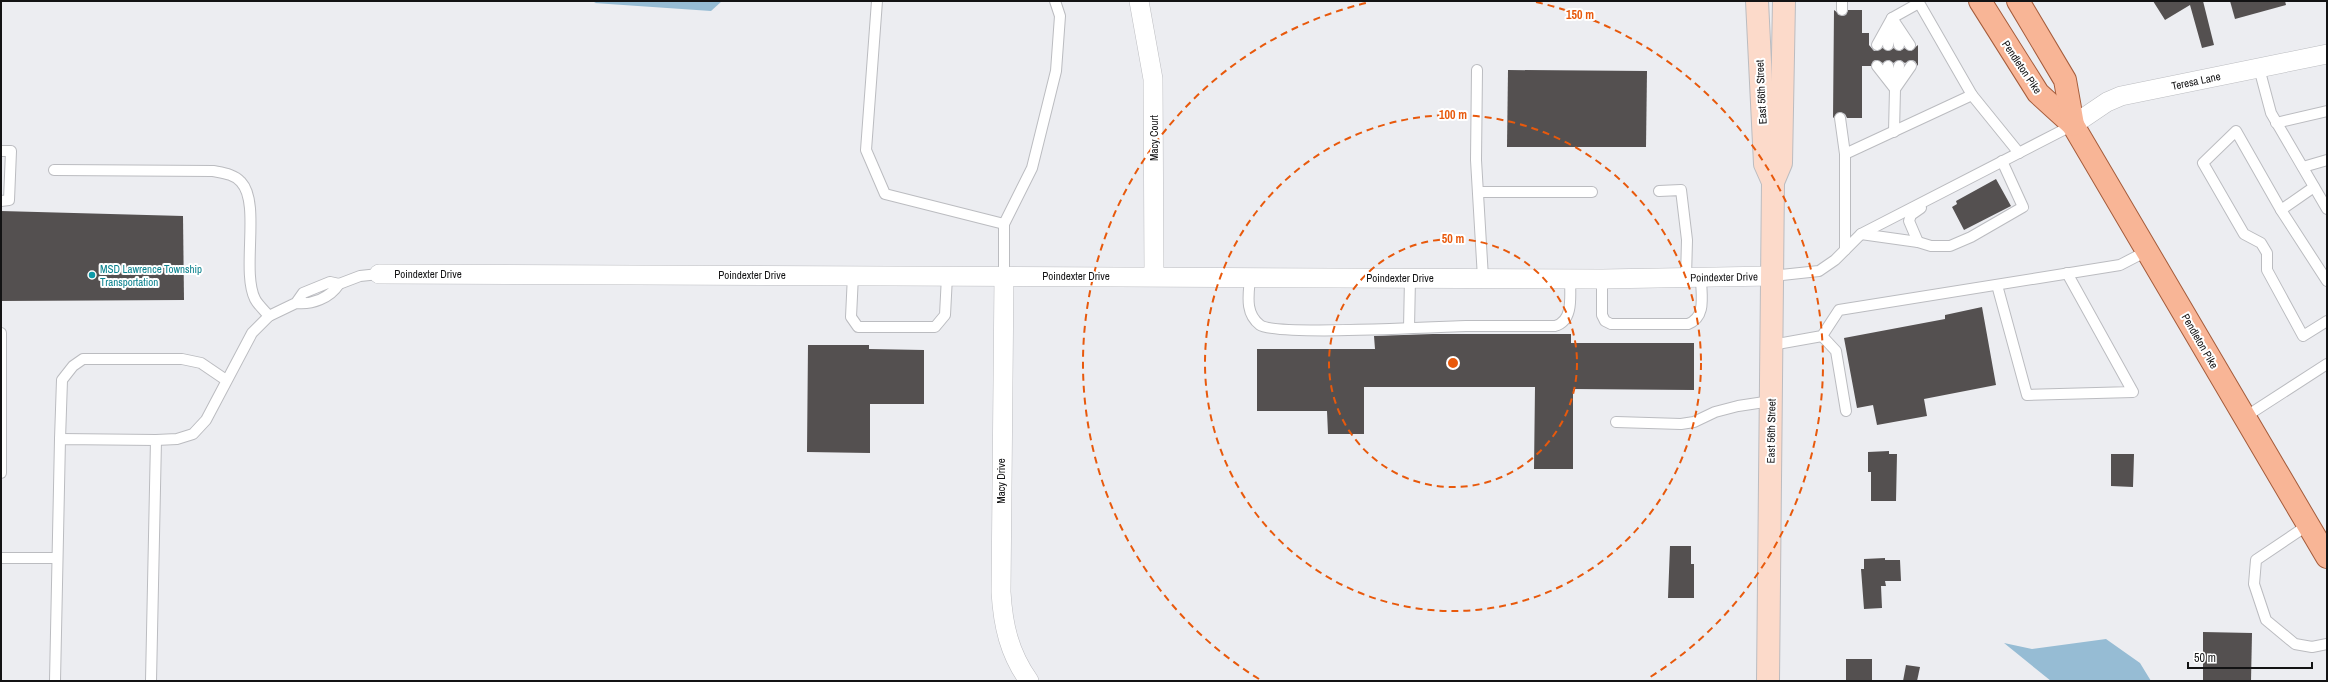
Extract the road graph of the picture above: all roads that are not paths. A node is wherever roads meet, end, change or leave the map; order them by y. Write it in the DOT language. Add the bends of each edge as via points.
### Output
graph roads {
  1 [pos="877,1"];
  2 [pos="1055,1"];
  3 [pos="1139,1"];
  4 [pos="1757,1"];
  5 [pos="1784,1"];
  6 [pos="1980,1"];
  7 [pos="2018,1"];
  8 [pos="1919,2"];
  9 [pos="1892,18"];
  10 [pos="1877,45"];
  11 [pos="1888,45"];
  12 [pos="1900,45"];
  13 [pos="1910,45"];
  14 [pos="2327,54"];
  15 [pos="1876,66"];
  16 [pos="1888,66"];
  17 [pos="1899,66"];
  18 [pos="1911,66"];
  19 [pos="2259,68"];
  20 [pos="1477,70"];
  21 [pos="1895,88"];
  22 [pos="1972,95"];
  23 [pos="2327,112"];
  24 [pos="1840,118"];
  25 [pos="2276,123"];
  26 [pos="2073,125"];
  27 [pos="1894,132"];
  28 [pos="1,151"];
  29 [pos="2018,152"];
  30 [pos="1845,154"];
  31 [pos="2327,160"];
  32 [pos="1998,163"];
  33 [pos="2302,167"];
  34 [pos="54,170"];
  35 [pos="1773,182"];
  36 [pos="2314,187"];
  37 [pos="1659,191"];
  38 [pos="1478,192"];
  39 [pos="1592,192"];
  40 [pos="1,201"];
  41 [pos="2327,209"];
  42 [pos="2281,210"];
  43 [pos="1004,224"];
  44 [pos="1861,234"];
  45 [pos="1918,242"];
  46 [pos="1845,250"];
  47 [pos="2147,250"];
  48 [pos="2067,273"];
  49 [pos="379,274"];
  50 [pos="852,275"];
  51 [pos="947,276"];
  52 [pos="1004,276"];
  53 [pos="1154,276"];
  54 [pos="1772,276"];
  55 [pos="1250,277"];
  56 [pos="1694,277"];
  57 [pos="1410,278"];
  58 [pos="1483,278"];
  59 [pos="1570,279"];
  60 [pos="1602,279"];
  61 [pos="2327,282"];
  62 [pos="1997,285"];
  63 [pos="269,316"];
  64 [pos="2327,321"];
  65 [pos="1409,328"];
  66 [pos="1,333"];
  67 [pos="1822,336"];
  68 [pos="1772,346"];
  69 [pos="2327,364"];
  70 [pos="226,380"];
  71 [pos="1771,400"];
  72 [pos="1846,411"];
  73 [pos="2244,417"];
  74 [pos="1616,422"];
  75 [pos="60,439"];
  76 [pos="156,440"];
  77 [pos="1,473"];
  78 [pos="2308,524"];
  79 [pos="2327,557"];
  80 [pos="1,558"];
  81 [pos="57,558"];
  82 [pos="2327,644"];
  83 [pos="55,681"];
  84 [pos="151,681"];
  85 [pos="1029,681"];
  86 [pos="1768,681"];
  1 -- 43 [label="lane" via="866,150 885,194"];
  2 -- 43 [label="lane" via="1060,16 1056,71 1032,168"];
  3 -- 53 [label="street, Macy Court" via="1153,79"];
  4 -- 35 [label="main road, East 56th Street" via="1765,164"];
  5 -- 35 [label="main road, East 56th Street" via="1781,163"];
  6 -- 26 [label="main road, Pendleton Pike" via="2038,93"];
  7 -- 26 [label="main road, Pendleton Pike" via="2065,80"];
  8 -- 9 [label="lane"];
  8 -- 22 [label="lane"];
  9 -- 10 [label="lane"];
  9 -- 11 [label="lane"];
  9 -- 12 [label="lane"];
  9 -- 13 [label="lane"];
  14 -- 19 [label="street, Teresa Lane"];
  15 -- 21 [label="lane"];
  16 -- 21 [label="lane"];
  17 -- 21 [label="lane"];
  18 -- 21 [label="lane"];
  19 -- 25 [label="lane"];
  19 -- 26 [label="street, Teresa Lane" via="2114,98"];
  20 -- 38 [label="lane"];
  21 -- 27 [label="lane"];
  22 -- 27 [label="lane"];
  22 -- 29 [label="lane"];
  23 -- 25 [label="lane"];
  24 -- 30 [label="lane"];
  25 -- 33 [label="lane"];
  26 -- 29 [label="lane"];
  26 -- 47 [label="main road, Pendleton Pike"];
  27 -- 30 [label="lane"];
  28 -- 40 [label="lane" via="11,151 9,200"];
  29 -- 32 [label="lane"];
  30 -- 46 [label="lane"];
  31 -- 33 [label="lane"];
  32 -- 44 [label="lane"];
  32 -- 45 [label="lane" via="1985,177 1925,205 1911,216 1910,226"];
  32 -- 45 [label="lane" via="2023,207 1950,246 1931,246"];
  33 -- 36 [label="lane"];
  34 -- 63 [label="lane" via="213,171 230,174 241,182 248,196 251,277 255,299"];
  35 -- 54 [label="main road, East 56th Street"];
  36 -- 41 [label="lane"];
  36 -- 42 [label="lane"];
  37 -- 56 [label="lane" via="1681,190"];
  38 -- 39 [label="lane"];
  38 -- 58 [label="lane"];
  42 -- 61 [label="lane"];
  42 -- 64 [label="lane" via="2236,131 2203,162 2244,234 2261,243 2268,253 2267,270 2303,336"];
  43 -- 52 [label="lane"];
  44 -- 45 [label="lane"];
  44 -- 46 [label="lane"];
  46 -- 54 [label="lane" via="1819,271"];
  47 -- 48 [label="lane" via="2120,265"];
  47 -- 73 [label="main road, Pendleton Pike"];
  48 -- 62 [label="lane"];
  48 -- 62 [label="lane" via="2132,392 2027,395"];
  49 -- 50 [label="street, Poindexter Drive"];
  49 -- 63 [label="lane" via="360,276 339,284 333,293 307,305 296,303"];
  50 -- 51 [label="street, Poindexter Drive"];
  50 -- 51 [label="lane" via="851,317 858,327 935,328 945,315"];
  51 -- 52 [label="street, Poindexter Drive"];
  52 -- 53 [label="street, Poindexter Drive"];
  52 -- 85 [label="street, Macy Drive" via="1001,592 1003,624 1021,670"];
  53 -- 55 [label="street, Poindexter Drive"];
  54 -- 56 [label="street, Poindexter Drive"];
  54 -- 68 [label="main road, East 56th Street"];
  55 -- 57 [label="street, Poindexter Drive"];
  55 -- 65 [label="lane" via="1250,314 1260,325 1275,329"];
  56 -- 60 [label="street, Poindexter Drive"];
  56 -- 60 [label="lane" via="1700,315 1696,321 1688,324 1612,324 1605,321 1602,315"];
  57 -- 58 [label="street, Poindexter Drive"];
  57 -- 65 [label="lane"];
  58 -- 59 [label="street, Poindexter Drive"];
  59 -- 60 [label="street, Poindexter Drive"];
  59 -- 65 [label="lane" via="1567,317 1562,324"];
  62 -- 67 [label="lane" via="1839,310"];
  63 -- 70 [label="lane" via="252,333"];
  66 -- 77 [label="lane"];
  67 -- 68 [label="lane"];
  67 -- 72 [label="lane" via="1836,351"];
  68 -- 71 [label="main road, East 56th Street"];
  69 -- 73 [label="lane"];
  70 -- 75 [label="lane" via="201,362 182,359 83,359 73,366 62,380"];
  70 -- 76 [label="lane" via="206,420 193,434 177,439"];
  71 -- 74 [label="lane" via="1738,406 1694,422 1681,424"];
  71 -- 86 [label="main road, East 56th Street"];
  73 -- 78 [label="main road, Pendleton Pike"];
  75 -- 76 [label="lane"];
  75 -- 81 [label="lane"];
  76 -- 84 [label="lane"];
  78 -- 79 [label="main road, Pendleton Pike"];
  78 -- 82 [label="lane" via="2256,560 2254,584 2266,620 2295,644 2312,648"];
  80 -- 81 [label="lane"];
  81 -- 83 [label="lane"];
}
